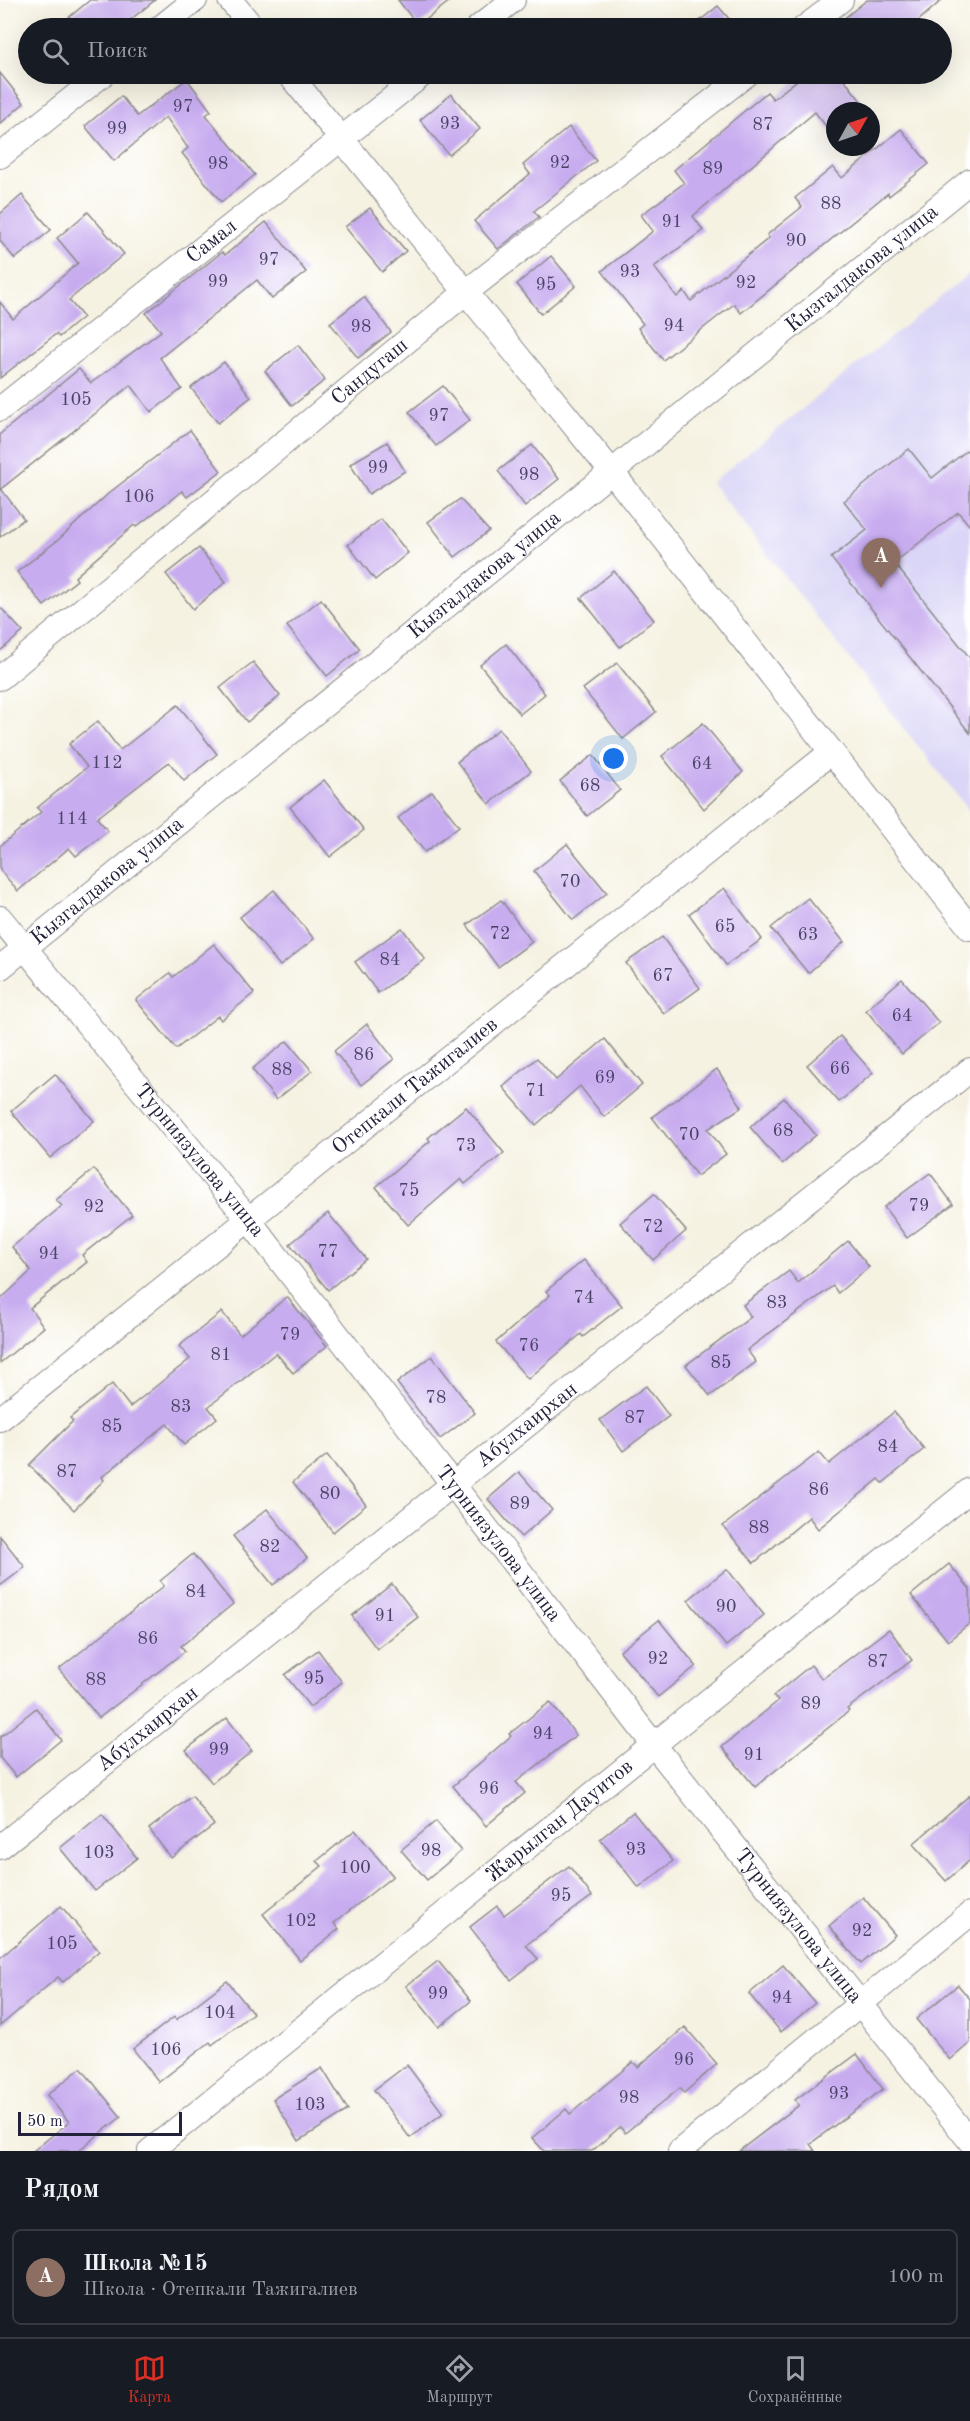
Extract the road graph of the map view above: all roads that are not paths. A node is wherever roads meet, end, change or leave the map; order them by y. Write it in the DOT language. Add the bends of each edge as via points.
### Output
graph roads {
  1 [pos="195,0"];
  2 [pos="230,0"];
  3 [pos="513,0"];
  4 [pos="841,0"];
  5 [pos="172,18"];
  6 [pos="245,18"];
  7 [pos="490,18"];
  8 [pos="817,18"];
  9 [pos="90,84"];
  10 [pos="297,84"];
  11 [pos="411,84"];
  12 [pos="734,84"];
  13 [pos="342,139"];
  14 [pos="0,156"];
  15 [pos="970,181"];
  16 [pos="466,292"];
  17 [pos="0,409"];
  18 [pos="611,471"];
  19 [pos="0,678"];
  20 [pos="830,753"];
  21 [pos="0,918"];
  22 [pos="970,928"];
  23 [pos="24,949"];
  24 [pos="0,968"];
  25 [pos="970,1070"];
  26 [pos="249,1220"];
  27 [pos="0,1419"];
  28 [pos="453,1485"];
  29 [pos="970,1490"];
  30 [pos="654,1745"];
  31 [pos="0,1847"];
  32 [pos="970,1914"];
  33 [pos="860,2004"];
  34 [pos="970,2141"];
  35 [pos="150,2151"];
  36 [pos="680,2151"];
  1 -- 5 [label="street"];
  2 -- 6 [label="street"];
  3 -- 7 [label="street"];
  4 -- 8 [label="street"];
  9 -- 14 [label="street"];
  10 -- 13 [label="street"];
  11 -- 13 [label="street, Самал"];
  12 -- 16 [label="street, Сандугаш"];
  13 -- 16 [label="street"];
  13 -- 17 [label="street, Самал"];
  15 -- 18 [label="street, Кызгалдакова улица"];
  16 -- 18 [label="street"];
  16 -- 19 [label="street, Сандугаш"];
  18 -- 20 [label="street"];
  18 -- 23 [label="street, Кызгалдакова улица"];
  20 -- 22 [label="street"];
  20 -- 26 [label="street, Отепкали Тажигалиев"];
  21 -- 23 [label="street, Турниязулова улица"];
  23 -- 24 [label="street, Кызгалдакова улица"];
  23 -- 26 [label="street, Турниязулова улица"];
  25 -- 28 [label="street, Абулхаирхан"];
  26 -- 27 [label="street, Отепкали Тажигалиев"];
  26 -- 28 [label="street, Турниязулова улица"];
  28 -- 30 [label="street, Турниязулова улица"];
  28 -- 31 [label="street, Абулхаирхан"];
  29 -- 30 [label="street, Жарылган Дауитов"];
  30 -- 33 [label="street, Турниязулова улица"];
  30 -- 35 [label="street, Жарылган Дауитов"];
  32 -- 33 [label="street"];
  33 -- 34 [label="street, Турниязулова улица"];
  33 -- 36 [label="street"];
}
